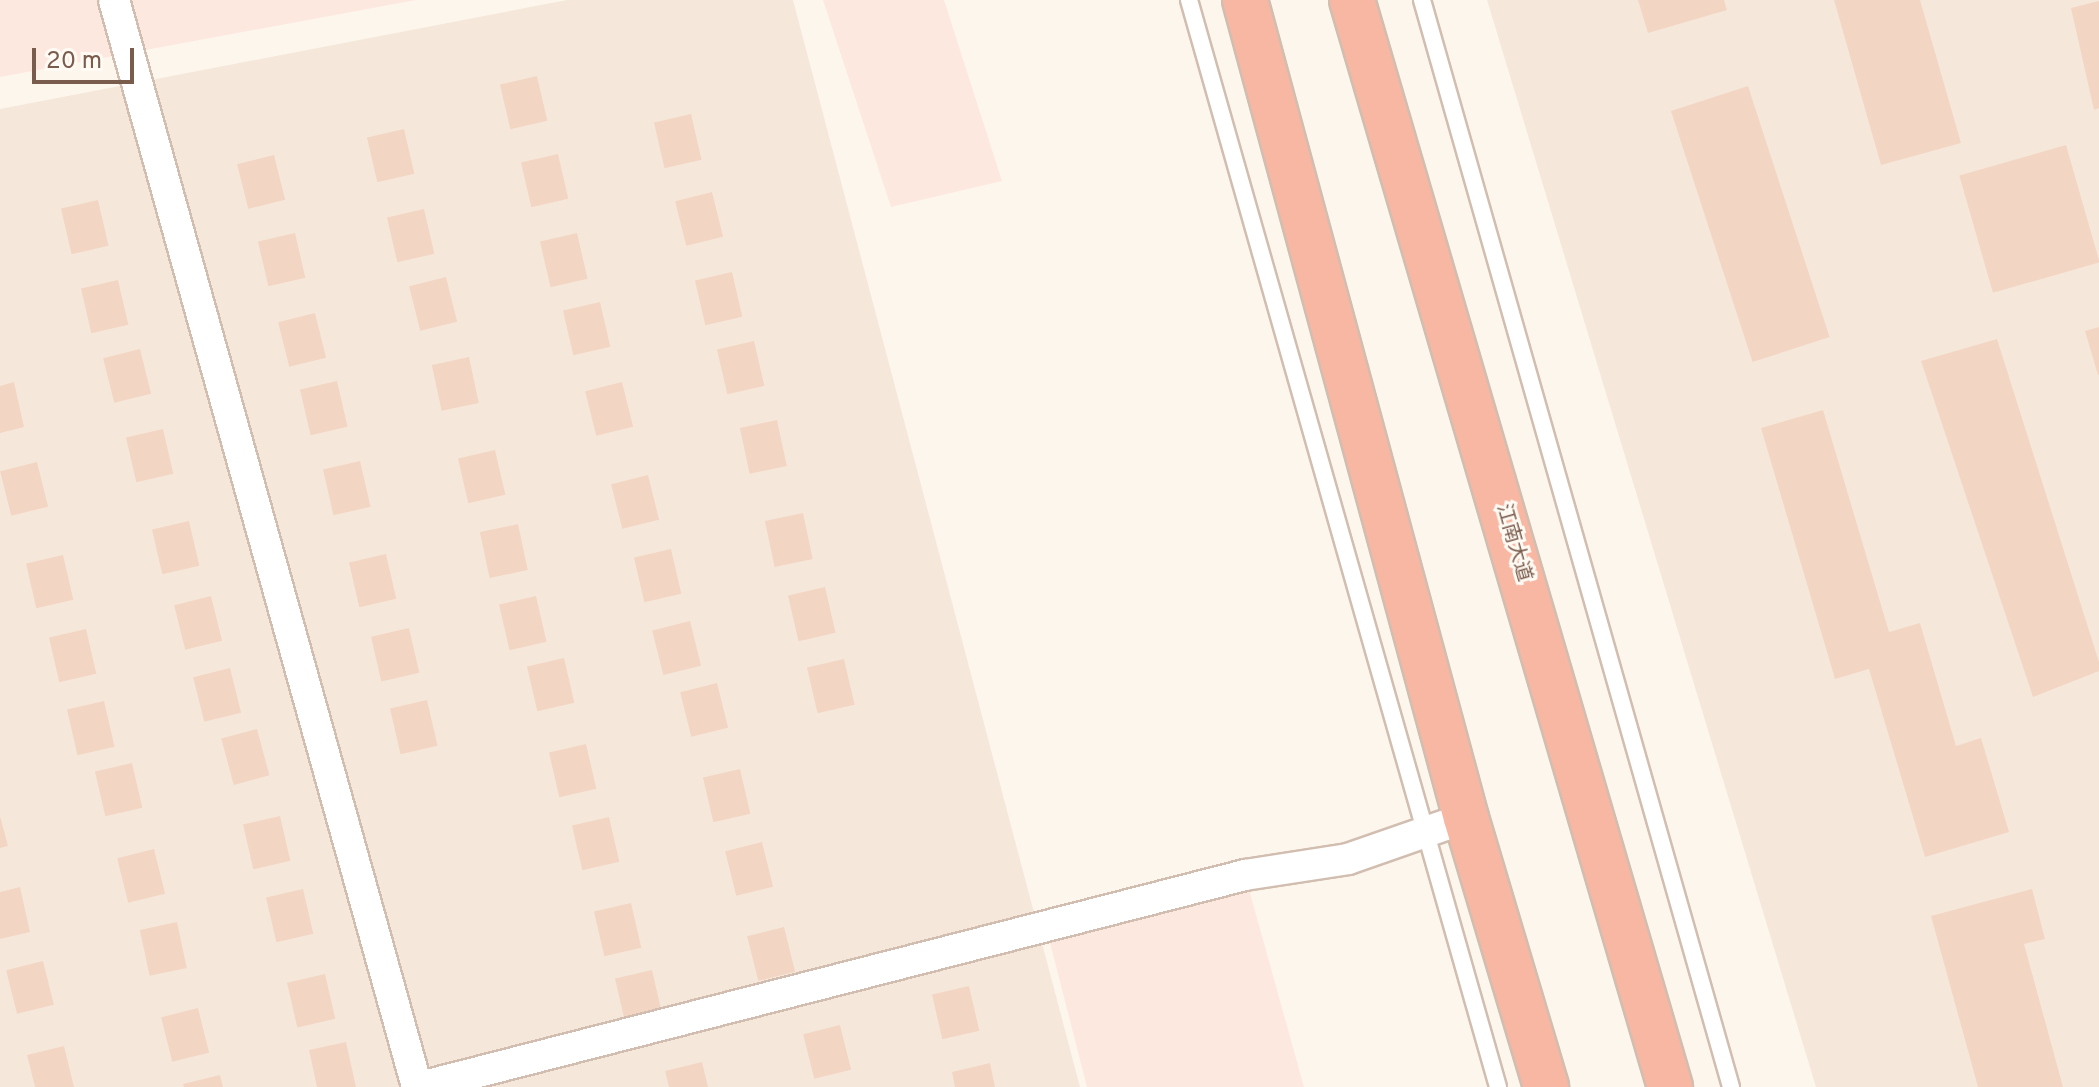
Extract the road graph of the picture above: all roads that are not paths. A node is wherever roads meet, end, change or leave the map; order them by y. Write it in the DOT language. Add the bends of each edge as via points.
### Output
graph roads {
  1 [pos="114,0"];
  2 [pos="1189,0"];
  3 [pos="1245,0"];
  4 [pos="1352,0"];
  5 [pos="1422,0"];
  6 [pos="1466,818"];
  7 [pos="1424,833"];
  8 [pos="419,1087"];
  9 [pos="1498,1087"];
  10 [pos="1546,1087"];
  11 [pos="1670,1087"];
  12 [pos="1731,1087"];
  1 -- 8 [label="street"];
  2 -- 7 [label="lane"];
  3 -- 6 [label="highway"];
  4 -- 11 [label="highway, 江南大道"];
  5 -- 12 [label="lane"];
  6 -- 7 [label="street"];
  6 -- 10 [label="highway"];
  7 -- 8 [label="street" via="1348,859 1245,875"];
  7 -- 9 [label="lane"];
}
